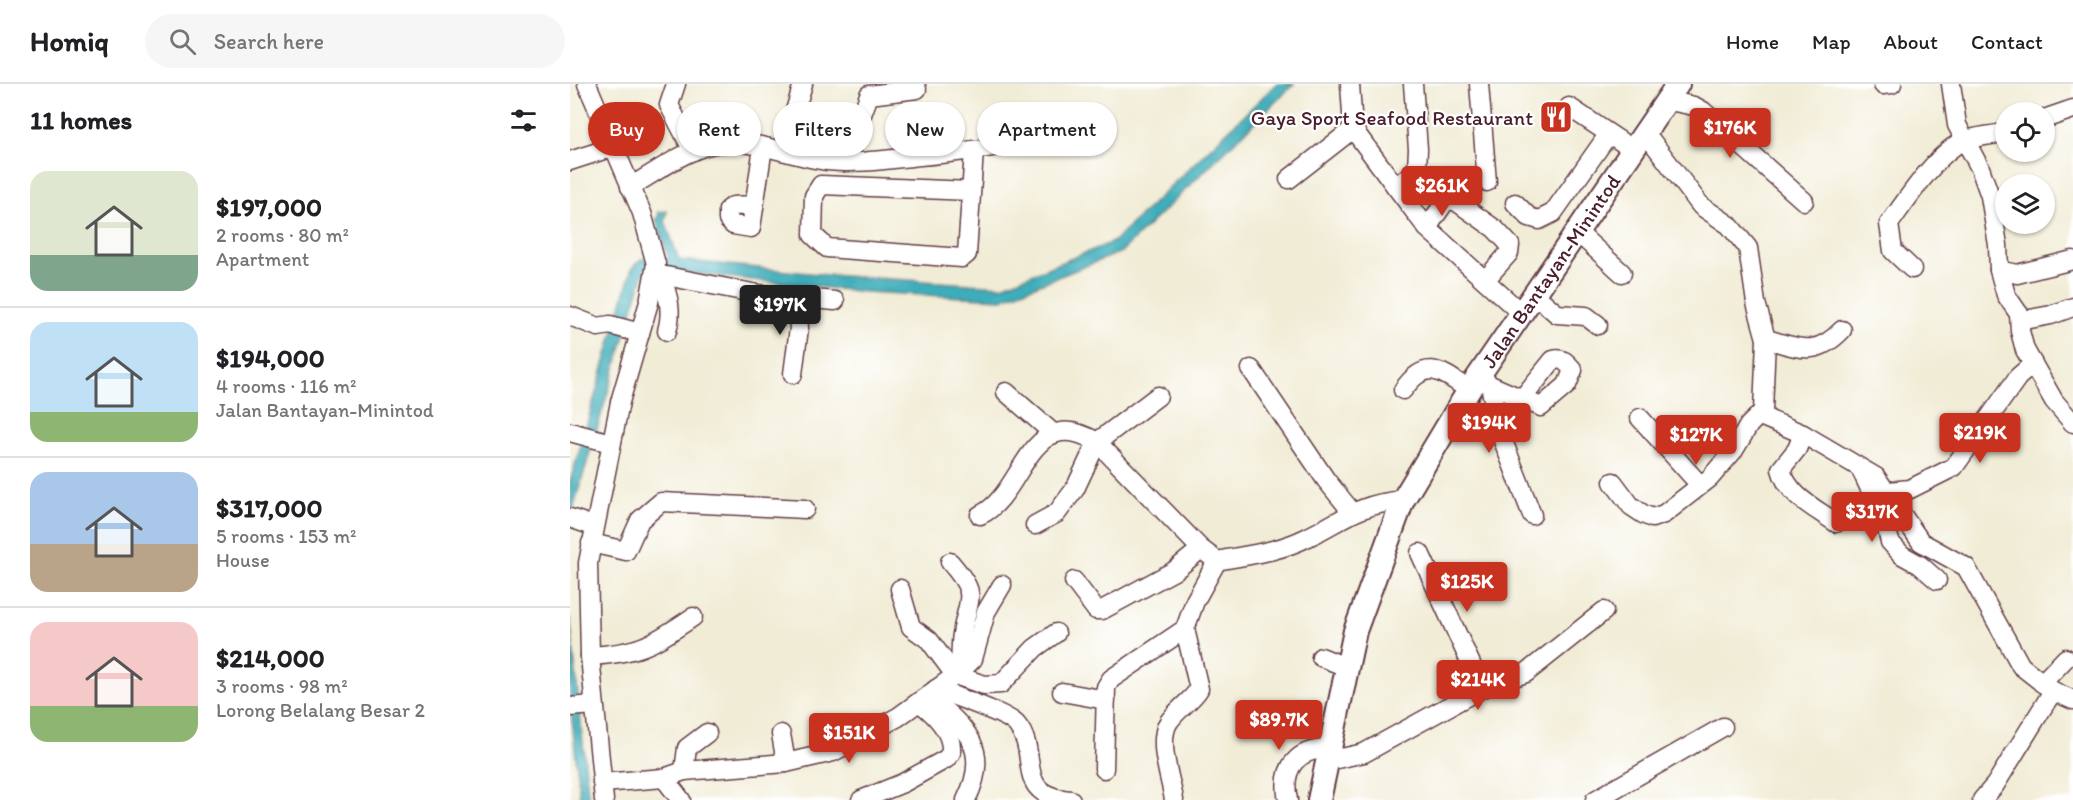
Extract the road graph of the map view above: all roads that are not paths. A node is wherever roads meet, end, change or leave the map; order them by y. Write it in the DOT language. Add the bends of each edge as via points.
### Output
graph roads {
  1 [pos="676,84"];
  2 [pos="803,84"];
  3 [pos="1350,84"];
  4 [pos="1413,84"];
  5 [pos="1479,84"];
  6 [pos="1951,84"];
  7 [pos="590,86"];
  8 [pos="917,89"];
  9 [pos="1672,92"];
  10 [pos="596,102"];
  11 [pos="798,102"];
  12 [pos="1569,108"];
  13 [pos="2073,109"];
  14 [pos="2055,115"];
  15 [pos="677,120"];
  16 [pos="1353,129"];
  17 [pos="1995,134"];
  18 [pos="1608,135"];
  19 [pos="1638,140"];
  20 [pos="1964,141"];
  21 [pos="761,147"];
  22 [pos="764,147"];
  23 [pos="773,149"];
  24 [pos="977,150"];
  25 [pos="974,151"];
  26 [pos="588,155"];
  27 [pos="617,156"];
  28 [pos="684,156"];
  29 [pos="811,156"];
  30 [pos="570,161"];
  31 [pos="845,162"];
  32 [pos="1289,179"];
  33 [pos="1487,182"];
  34 [pos="630,187"];
  35 [pos="1396,187"];
  36 [pos="971,191"];
  37 [pos="1804,201"];
  38 [pos="1515,203"];
  39 [pos="754,205"];
  40 [pos="1995,210"];
  41 [pos="1427,228"];
  42 [pos="1576,231"];
  43 [pos="1998,234"];
  44 [pos="2073,260"];
  45 [pos="1912,269"];
  46 [pos="1999,270"];
  47 [pos="1622,273"];
  48 [pos="658,276"];
  49 [pos="1486,279"];
  50 [pos="1534,294"];
  51 [pos="797,298"];
  52 [pos="836,301"];
  53 [pos="2070,310"];
  54 [pos="1521,313"];
  55 [pos="2019,314"];
  56 [pos="570,316"];
  57 [pos="1598,325"];
  58 [pos="626,329"];
  59 [pos="1842,330"];
  60 [pos="667,331"];
  61 [pos="1767,339"];
  62 [pos="2032,364"];
  63 [pos="1251,369"];
  64 [pos="793,374"];
  65 [pos="1479,383"];
  66 [pos="1403,390"];
  67 [pos="1006,392"];
  68 [pos="1158,396"];
  69 [pos="1521,400"];
  70 [pos="1763,411"];
  71 [pos="1640,418"];
  72 [pos="2073,423"];
  73 [pos="1054,434"];
  74 [pos="1803,434"];
  75 [pos="589,437"];
  76 [pos="1097,442"];
  77 [pos="1861,468"];
  78 [pos="1613,482"];
  79 [pos="1700,485"];
  80 [pos="1888,491"];
  81 [pos="1403,500"];
  82 [pos="805,509"];
  83 [pos="1352,512"];
  84 [pos="980,515"];
  85 [pos="1532,515"];
  86 [pos="571,519"];
  87 [pos="1836,523"];
  88 [pos="1035,525"];
  89 [pos="592,535"];
  90 [pos="1201,549"];
  91 [pos="1420,553"];
  92 [pos="1217,561"];
  93 [pos="950,562"];
  94 [pos="1936,580"];
  95 [pos="1074,581"];
  96 [pos="1002,585"];
  97 [pos="900,589"];
  98 [pos="576,604"];
  99 [pos="1604,611"];
  100 [pos="693,617"];
  101 [pos="1185,629"];
  102 [pos="1056,633"];
  103 [pos="590,656"];
  104 [pos="1321,657"];
  105 [pos="2066,658"];
  106 [pos="1346,667"];
  107 [pos="957,673"];
  108 [pos="2047,687"];
  109 [pos="1482,688"];
  110 [pos="1062,692"];
  111 [pos="927,696"];
  112 [pos="1106,700"];
  113 [pos="2073,700"];
  114 [pos="583,706"];
  115 [pos="1723,727"];
  116 [pos="707,733"];
  117 [pos="781,734"];
  118 [pos="1329,755"];
  119 [pos="786,763"];
  120 [pos="1104,769"];
  121 [pos="684,771"];
  122 [pos="664,778"];
  123 [pos="603,791"];
  124 [pos="681,800"];
  125 [pos="861,800"];
  126 [pos="966,800"];
  127 [pos="1071,800"];
  128 [pos="1174,800"];
  129 [pos="1288,800"];
  130 [pos="1319,800"];
  131 [pos="1595,800"];
  132 [pos="1982,800"];
  1 -- 15 [label="street" via="669,105"];
  2 -- 11 [label="street"];
  3 -- 16 [label="street"];
  4 -- 35 [label="street" via="1417,169"];
  5 -- 33 [label="street"];
  6 -- 20 [label="street" via="1957,125"];
  7 -- 10 [label="street"];
  8 -- 31 [label="street" via="869,94"];
  9 -- 19 [label="main road, Jalan Bantayan-Minintod"];
  9 -- 37 [label="street" via="1703,111"];
  12 -- 18 [label="street"];
  13 -- 14 [label="street"];
  16 -- 32 [label="street"];
  16 -- 35 [label="street"];
  17 -- 20 [label="street"];
  18 -- 19 [label="street"];
  18 -- 38 [label="street" via="1553,213 1539,220 1529,217"];
  19 -- 42 [label="main road, Jalan Bantayan-Minintod"];
  19 -- 61 [label="street" via="1701,206 1729,225 1748,248 1753,289"];
  20 -- 40 [label="street" via="1980,168"];
  20 -- 45 [label="street" via="1938,162 1889,224 1893,251"];
  21 -- 22 [label="street"];
  22 -- 23 [label="street"];
  22 -- 39 [label="street"];
  24 -- 25 [label="street"];
  25 -- 31 [label="street"];
  25 -- 36 [label="street"];
  26 -- 30 [label="street"];
  27 -- 34 [label="street"];
  28 -- 34 [label="street"];
  29 -- 31 [label="street"];
  34 -- 48 [label="street" via="642,213"];
  35 -- 41 [label="street"];
  36 -- 36 [label="street" via="821,185 814,196 813,236 827,248 962,258 967,254"];
  41 -- 49 [label="street"];
  41 -- 49 [label="street" via="1445,202 1454,200 1495,228 1510,245 1509,253"];
  42 -- 47 [label="street"];
  42 -- 50 [label="main road, Jalan Bantayan-Minintod"];
  43 -- 46 [label="street"];
  44 -- 46 [label="street" via="2017,274"];
  46 -- 55 [label="street" via="2006,295"];
  48 -- 51 [label="street"];
  48 -- 58 [label="street"];
  48 -- 60 [label="street" via="670,303"];
  49 -- 54 [label="street"];
  50 -- 54 [label="main road, Jalan Bantayan-Minintod"];
  50 -- 57 [label="street" via="1557,314 1586,316"];
  51 -- 52 [label="street"];
  51 -- 64 [label="street" via="800,321"];
  53 -- 55 [label="street" via="2025,320"];
  54 -- 65 [label="main road, Jalan Bantayan-Minintod"];
  55 -- 62 [label="street" via="2021,339"];
  56 -- 58 [label="street" via="598,327"];
  58 -- 75 [label="street"];
  59 -- 61 [label="street" via="1830,342 1811,351"];
  61 -- 70 [label="street"];
  62 -- 72 [label="street" via="2054,401"];
  62 -- 80 [label="street" via="2018,377 1954,467 1910,489"];
  63 -- 83 [label="street"];
  65 -- 66 [label="street" via="1427,370 1417,372"];
  65 -- 69 [label="street"];
  65 -- 81 [label="main road, Jalan Bantayan-Minintod"];
  65 -- 85 [label="street"];
  67 -- 73 [label="street"];
  68 -- 76 [label="street"];
  70 -- 74 [label="street" via="1768,422"];
  70 -- 79 [label="street" via="1734,450"];
  71 -- 79 [label="street"];
  73 -- 76 [label="street" via="1085,435"];
  73 -- 84 [label="street" via="1036,443 999,502"];
  74 -- 77 [label="street"];
  74 -- 87 [label="street" via="1781,469 1784,478 1794,494"];
  75 -- 89 [label="street"];
  76 -- 88 [label="street" via="1075,489 1057,513"];
  76 -- 90 [label="street"];
  77 -- 80 [label="street"];
  77 -- 94 [label="street" via="1885,521 1890,542"];
  78 -- 79 [label="street" via="1631,506 1652,518 1664,514"];
  80 -- 108 [label="street" via="1922,542 1966,567 2014,655"];
  81 -- 83 [label="street" via="1375,503"];
  81 -- 106 [label="main road, Jalan Bantayan-Minintod" via="1355,631"];
  82 -- 89 [label="street" via="661,502 640,520 626,551"];
  83 -- 92 [label="street" via="1304,539 1252,557"];
  86 -- 89 [label="street"];
  89 -- 98 [label="street"];
  90 -- 92 [label="street"];
  90 -- 95 [label="street" via="1174,571 1102,610 1096,610"];
  91 -- 109 [label="street"];
  92 -- 101 [label="street"];
  93 -- 107 [label="street" via="964,579 972,599 962,633"];
  96 -- 107 [label="street" via="986,612 973,659"];
  97 -- 107 [label="street" via="911,627 930,640"];
  98 -- 103 [label="street"];
  99 -- 109 [label="street" via="1526,673"];
  100 -- 103 [label="street" via="644,648"];
  101 -- 112 [label="street" via="1111,679 1106,687"];
  101 -- 128 [label="street" via="1199,689 1168,724 1164,743"];
  102 -- 107 [label="street" via="1035,648 1001,684 984,686"];
  103 -- 114 [label="street"];
  104 -- 106 [label="street"];
  105 -- 108 [label="street"];
  106 -- 118 [label="main road, Jalan Bantayan-Minintod"];
  107 -- 111 [label="street"];
  108 -- 113 [label="street"];
  108 -- 132 [label="street" via="1995,785"];
  109 -- 118 [label="street" via="1364,753"];
  110 -- 112 [label="street"];
  111 -- 119 [label="street" via="833,752"];
  111 -- 125 [label="street" via="948,735 951,753 903,783"];
  111 -- 126 [label="street" via="967,730 977,748 976,768"];
  111 -- 127 [label="street" via="1012,719 1023,737 1030,774 1036,784 1046,796"];
  112 -- 120 [label="street"];
  114 -- 123 [label="street"];
  115 -- 131 [label="street"];
  116 -- 121 [label="street" via="687,748"];
  117 -- 119 [label="street"];
  118 -- 129 [label="street" via="1313,749 1294,761 1286,777"];
  118 -- 130 [label="main road, Jalan Bantayan-Minintod"];
  119 -- 121 [label="street"];
  121 -- 122 [label="street"];
  122 -- 123 [label="street"];
  122 -- 124 [label="street"];
}
